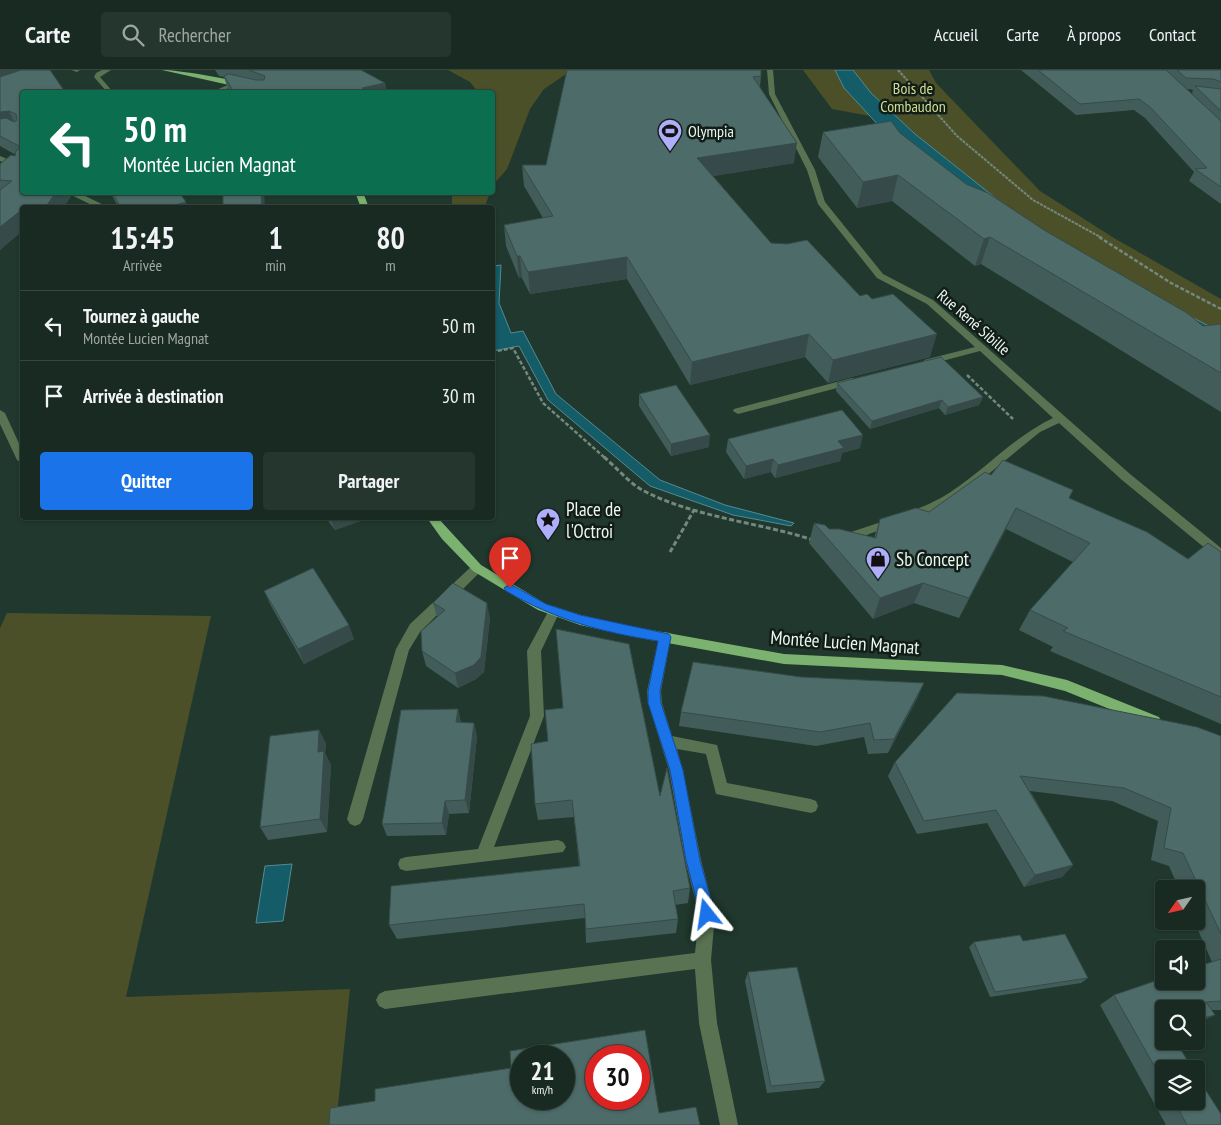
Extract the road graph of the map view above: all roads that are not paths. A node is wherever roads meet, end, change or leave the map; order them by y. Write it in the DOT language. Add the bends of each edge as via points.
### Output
graph roads {
  1 [pos="108,70"];
  2 [pos="165,70"];
  3 [pos="770,70"];
  4 [pos="235,84"];
  5 [pos="108,90"];
  6 [pos="219,90"];
  7 [pos="258,90"];
  8 [pos="1,159"];
  9 [pos="20,167"];
  10 [pos="76,195"];
  11 [pos="99,205"];
  12 [pos="982,348"];
  13 [pos="920,364"];
  14 [pos="862,379"];
  15 [pos="738,411"];
  16 [pos="0,413"];
  17 [pos="1061,418"];
  18 [pos="20,456"];
  19 [pos="434,520"];
  20 [pos="828,545"];
  21 [pos="1221,555"];
  22 [pos="477,568"];
  23 [pos="554,611"];
  24 [pos="665,637"];
  25 [pos="1164,725"];
  26 [pos="668,741"];
  27 [pos="811,806"];
  28 [pos="355,819"];
  29 [pos="558,847"];
  30 [pos="483,856"];
  31 [pos="406,864"];
  32 [pos="703,960"];
  33 [pos="385,1000"];
  34 [pos="729,1125"];
  1 -- 5 [label="street" via="97,77"];
  2 -- 4 [label="main road"];
  3 -- 12 [label="street, Rue René Sibille" via="772,94 811,170 821,202 866,262 880,276 930,302"];
  4 -- 6 [label="street"];
  4 -- 7 [label="main road"];
  8 -- 9 [label="street"];
  10 -- 11 [label="street"];
  12 -- 13 [label="street"];
  12 -- 17 [label="street, Rue René Sibille"];
  14 -- 15 [label="street"];
  16 -- 18 [label="street"];
  17 -- 20 [label="street" via="1036,430 956,495 930,508"];
  17 -- 21 [label="street, Rue René Sibille" via="1126,477"];
  19 -- 22 [label="main road, Montée Lucien Magnat"];
  22 -- 23 [label="main road, Montée Lucien Magnat"];
  22 -- 28 [label="street" via="415,628 403,649"];
  23 -- 24 [label="main road, Montée Lucien Magnat" via="620,630"];
  23 -- 30 [label="street" via="534,651 537,716"];
  24 -- 25 [label="main road, Montée Lucien Magnat" via="784,660 1002,670 1067,686"];
  24 -- 26 [label="street" via="654,691"];
  26 -- 27 [label="street" via="712,749 721,789"];
  26 -- 32 [label="street" via="707,914"];
  29 -- 30 [label="street"];
  30 -- 31 [label="street"];
  32 -- 33 [label="street"];
  32 -- 34 [label="street" via="708,1023"];
}
